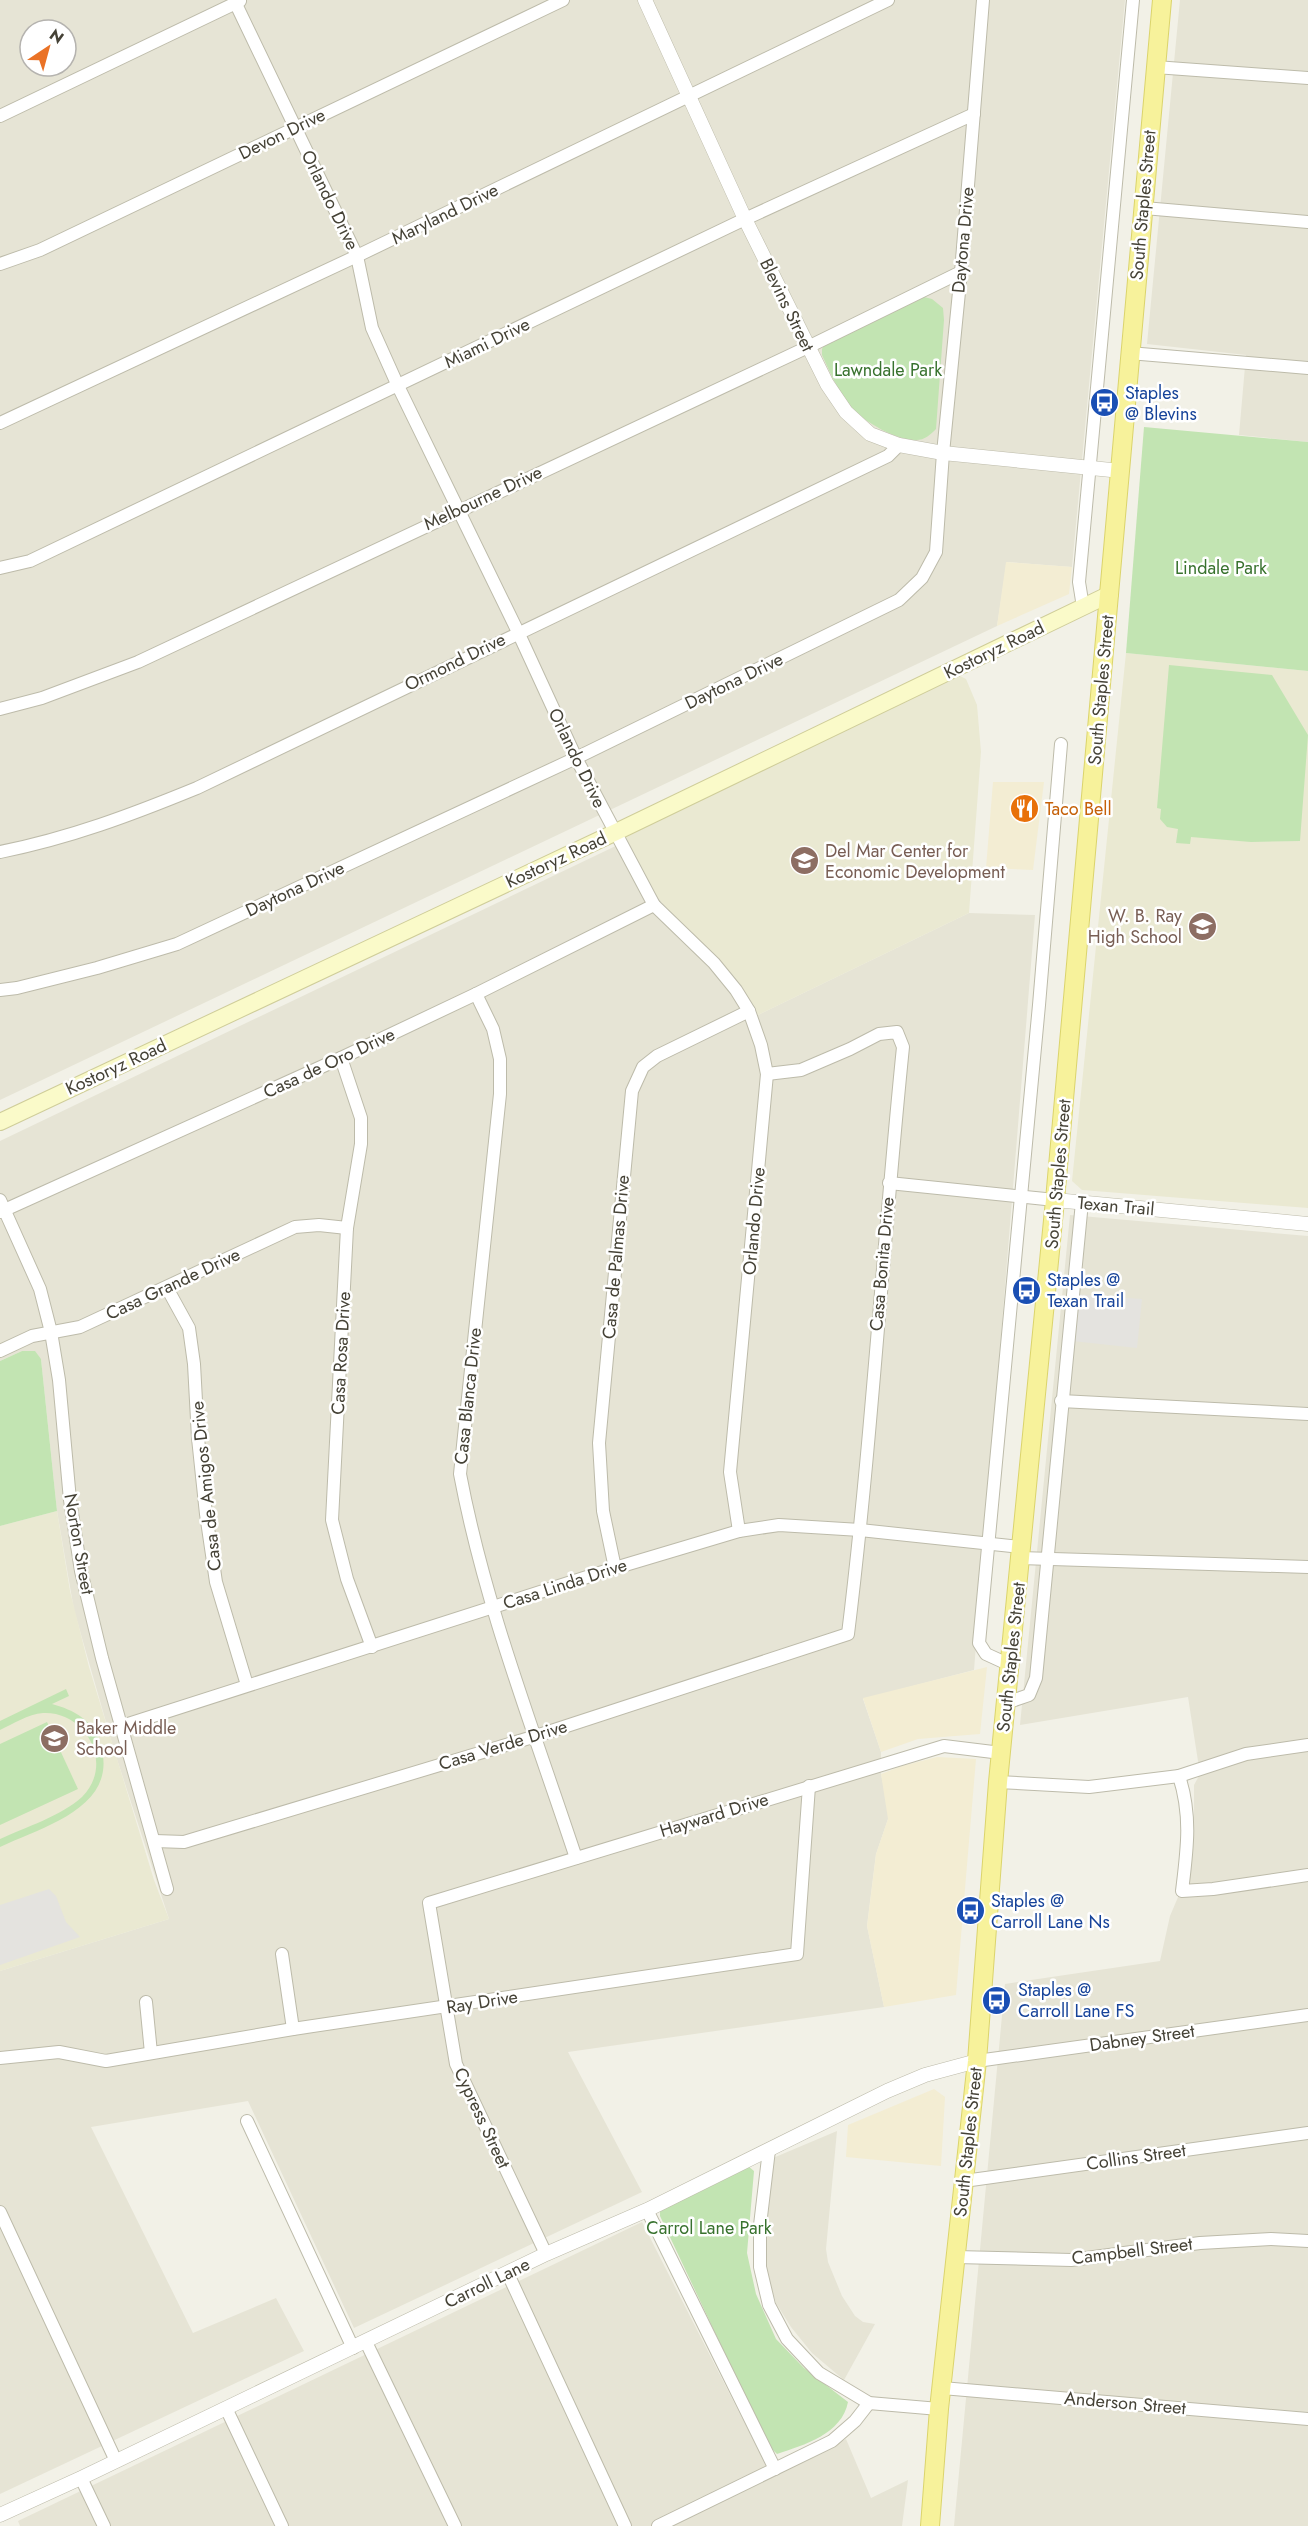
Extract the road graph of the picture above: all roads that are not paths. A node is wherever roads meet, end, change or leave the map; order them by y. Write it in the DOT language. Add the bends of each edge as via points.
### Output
graph roads {
  1 [pos="563,0"];
  2 [pos="645,0"];
  3 [pos="888,0"];
  4 [pos="983,0"];
  5 [pos="1133,0"];
  6 [pos="1162,0"];
  7 [pos="236,1"];
  8 [pos="1155,67"];
  9 [pos="1308,78"];
  10 [pos="688,95"];
  11 [pos="974,114"];
  12 [pos="0,116"];
  13 [pos="295,128"];
  14 [pos="1144,208"];
  15 [pos="745,219"];
  16 [pos="1308,222"];
  17 [pos="357,256"];
  18 [pos="0,264"];
  19 [pos="960,272"];
  20 [pos="808,347"];
  21 [pos="1129,353"];
  22 [pos="1308,369"];
  23 [pos="398,386"];
  24 [pos="0,423"];
  25 [pos="899,445"];
  26 [pos="943,453"];
  27 [pos="1089,468"];
  28 [pos="1121,471"];
  29 [pos="457,510"];
  30 [pos="0,568"];
  31 [pos="1110,594"];
  32 [pos="1083,607"];
  33 [pos="518,632"];
  34 [pos="0,709"];
  35 [pos="1061,744"];
  36 [pos="576,758"];
  37 [pos="614,832"];
  38 [pos="0,852"];
  39 [pos="654,905"];
  40 [pos="0,990"];
  41 [pos="476,994"];
  42 [pos="748,1011"];
  43 [pos="341,1058"];
  44 [pos="767,1074"];
  45 [pos="0,1122"];
  46 [pos="889,1183"];
  47 [pos="1020,1197"];
  48 [pos="1056,1200"];
  49 [pos="1082,1202"];
  50 [pos="1,1207"];
  51 [pos="1308,1224"];
  52 [pos="347,1228"];
  53 [pos="167,1288"];
  54 [pos="51,1332"];
  55 [pos="0,1351"];
  56 [pos="1061,1401"];
  57 [pos="1308,1414"];
  58 [pos="860,1530"];
  59 [pos="739,1531"];
  60 [pos="988,1543"];
  61 [pos="1021,1552"];
  62 [pos="1047,1559"];
  63 [pos="1308,1567"];
  64 [pos="615,1568"];
  65 [pos="493,1607"];
  66 [pos="848,1634"];
  67 [pos="372,1647"];
  68 [pos="1010,1665"];
  69 [pos="247,1685"];
  70 [pos="1006,1703"];
  71 [pos="122,1726"];
  72 [pos="536,1736"];
  73 [pos="1308,1745"];
  74 [pos="1001,1753"];
  75 [pos="1179,1776"];
  76 [pos="998,1782"];
  77 [pos="809,1786"];
  78 [pos="155,1841"];
  79 [pos="576,1858"];
  80 [pos="1308,1875"];
  81 [pos="167,1889"];
  82 [pos="429,1903"];
  83 [pos="282,1954"];
  84 [pos="146,2002"];
  85 [pos="447,2007"];
  86 [pos="1308,2015"];
  87 [pos="293,2030"];
  88 [pos="151,2053"];
  89 [pos="0,2058"];
  90 [pos="977,2061"];
  91 [pos="247,2121"];
  92 [pos="1308,2133"];
  93 [pos="769,2150"];
  94 [pos="964,2181"];
  95 [pos="647,2210"];
  96 [pos="0,2212"];
  97 [pos="1308,2241"];
  98 [pos="546,2254"];
  99 [pos="956,2257"];
  100 [pos="508,2274"];
  101 [pos="360,2345"];
  102 [pos="942,2388"];
  103 [pos="869,2403"];
  104 [pos="226,2408"];
  105 [pos="939,2409"];
  106 [pos="1308,2419"];
  107 [pos="116,2461"];
  108 [pos="775,2469"];
  109 [pos="81,2478"];
  110 [pos="0,2515"];
  111 [pos="104,2526"];
  112 [pos="282,2526"];
  113 [pos="455,2526"];
  114 [pos="625,2526"];
  115 [pos="658,2526"];
  116 [pos="930,2526"];
  1 -- 13 [label="street, Devon Drive"];
  2 -- 10 [label="street, Blevins Street"];
  3 -- 10 [label="street, Maryland Drive"];
  4 -- 11 [label="street, Daytona Drive"];
  5 -- 27 [label="street"];
  6 -- 8 [label="main road, South Staples Street"];
  7 -- 12 [label="street"];
  7 -- 13 [label="street, Orlando Drive"];
  8 -- 9 [label="street"];
  8 -- 14 [label="main road, South Staples Street"];
  10 -- 15 [label="street, Blevins Street"];
  10 -- 17 [label="street, Maryland Drive"];
  11 -- 15 [label="street, Miami Drive"];
  11 -- 19 [label="street, Daytona Drive"];
  13 -- 17 [label="street, Orlando Drive"];
  13 -- 18 [label="street, Devon Drive" via="40,250"];
  14 -- 16 [label="street"];
  14 -- 21 [label="main road, South Staples Street"];
  15 -- 20 [label="street, Blevins Street"];
  15 -- 23 [label="street, Miami Drive"];
  17 -- 23 [label="street, Orlando Drive" via="372,328"];
  17 -- 24 [label="street, Maryland Drive"];
  19 -- 20 [label="street, Melbourne Drive"];
  19 -- 26 [label="street, Daytona Drive"];
  20 -- 25 [label="street, Blevins Street" via="826,384 846,412 870,434"];
  20 -- 29 [label="street, Melbourne Drive"];
  21 -- 22 [label="street"];
  21 -- 28 [label="main road, South Staples Street"];
  23 -- 29 [label="street, Orlando Drive"];
  23 -- 30 [label="street, Miami Drive" via="30,561"];
  25 -- 26 [label="street, Blevins Street"];
  25 -- 33 [label="street, Ormond Drive" via="888,456"];
  26 -- 27 [label="street, Blevins Street"];
  26 -- 36 [label="street, Daytona Drive" via="936,552 922,578 899,600"];
  27 -- 28 [label="street, Blevins Street"];
  27 -- 32 [label="street" via="1079,582"];
  28 -- 31 [label="main road, South Staples Street"];
  29 -- 33 [label="street, Orlando Drive"];
  29 -- 34 [label="street, Melbourne Drive" via="138,662 42,698"];
  31 -- 32 [label="main road, Kostoryz Road"];
  31 -- 48 [label="main road, South Staples Street"];
  32 -- 37 [label="main road, Kostoryz Road"];
  33 -- 36 [label="street, Orlando Drive"];
  33 -- 38 [label="street, Ormond Drive" via="197,788 50,842"];
  35 -- 47 [label="street"];
  36 -- 37 [label="street, Orlando Drive"];
  36 -- 40 [label="street, Daytona Drive" via="177,944 97,968"];
  37 -- 39 [label="street, Orlando Drive"];
  37 -- 45 [label="main road, Kostoryz Road"];
  39 -- 41 [label="street, Casa de Oro Drive"];
  39 -- 42 [label="street, Orlando Drive" via="714,963"];
  41 -- 43 [label="street, Casa de Oro Drive"];
  41 -- 65 [label="street, Casa Blanca Drive" via="493,1029 500,1059 500,1094 460,1474 471,1531"];
  42 -- 44 [label="street, Orlando Drive"];
  42 -- 64 [label="street, Casa de Palmas Drive" via="657,1056 643,1066 632,1091 599,1443 603,1511"];
  43 -- 50 [label="street, Casa de Oro Drive"];
  43 -- 52 [label="street, Casa Rosa Drive" via="361,1118 362,1144"];
  44 -- 46 [label="street, Casa Bonita Drive" via="801,1070 879,1034 897,1032 903,1047"];
  44 -- 59 [label="street, Orlando Drive" via="730,1473"];
  46 -- 47 [label="street, Texan Trail"];
  46 -- 58 [label="street, Casa Bonita Drive"];
  47 -- 48 [label="street, Texan Trail"];
  47 -- 60 [label="street"];
  48 -- 49 [label="street, Texan Trail"];
  48 -- 61 [label="main road, South Staples Street"];
  49 -- 51 [label="street, Texan Trail"];
  49 -- 56 [label="street"];
  50 -- 54 [label="street, Norton Street" via="40,1289"];
  52 -- 53 [label="street, Casa Grande Drive" via="295,1227"];
  52 -- 67 [label="street, Casa Rosa Drive" via="332,1520 346,1579"];
  53 -- 54 [label="street, Casa Grande Drive" via="80,1327"];
  53 -- 69 [label="street, Casa de Amigos Drive" via="189,1328 216,1582"];
  54 -- 55 [label="street, Casa Grande Drive"];
  54 -- 71 [label="street, Norton Street" via="81,1571"];
  56 -- 57 [label="street"];
  56 -- 62 [label="street"];
  58 -- 59 [label="street, Casa Linda Drive" via="779,1526"];
  58 -- 60 [label="street, Casa Linda Drive"];
  58 -- 66 [label="street, Casa Bonita Drive"];
  59 -- 64 [label="street, Casa Linda Drive"];
  60 -- 61 [label="street, Casa Linda Drive"];
  60 -- 68 [label="street" via="979,1643 986,1654"];
  61 -- 62 [label="street, Casa Linda Drive"];
  61 -- 68 [label="main road, South Staples Street"];
  62 -- 63 [label="street, Casa Linda Drive"];
  62 -- 70 [label="street" via="1036,1678 1029,1695"];
  64 -- 65 [label="street, Casa Linda Drive"];
  65 -- 67 [label="street, Casa Linda Drive"];
  65 -- 72 [label="street, Casa Blanca Drive"];
  66 -- 72 [label="street, Casa Verde Drive"];
  67 -- 69 [label="street, Casa Linda Drive"];
  68 -- 70 [label="main road, South Staples Street"];
  69 -- 71 [label="street, Casa Linda Drive"];
  70 -- 74 [label="main road, South Staples Street"];
  71 -- 78 [label="street, Norton Street"];
  72 -- 78 [label="street, Casa Verde Drive" via="184,1842"];
  72 -- 79 [label="street, Casa Blanca Drive"];
  73 -- 75 [label="street" via="1246,1754"];
  74 -- 76 [label="main road, South Staples Street"];
  74 -- 77 [label="street, Hayward Drive" via="944,1746"];
  75 -- 76 [label="street" via="1089,1787"];
  75 -- 80 [label="street" via="1186,1799 1188,1841 1182,1891"];
  76 -- 90 [label="main road, South Staples Street"];
  77 -- 79 [label="street, Hayward Drive"];
  77 -- 85 [label="street, Ray Drive" via="797,1954"];
  78 -- 81 [label="street, Norton Street"];
  79 -- 82 [label="street, Hayward Drive"];
  82 -- 85 [label="street, Cypress Street"];
  83 -- 87 [label="street"];
  84 -- 88 [label="street"];
  85 -- 87 [label="street, Ray Drive"];
  85 -- 98 [label="street, Cypress Street" via="456,2064"];
  86 -- 90 [label="street, Dabney Street"];
  87 -- 88 [label="street, Ray Drive"];
  88 -- 89 [label="street, Ray Drive" via="106,2061 59,2052"];
  90 -- 93 [label="street, Carroll Lane" via="887,2091"];
  90 -- 94 [label="main road, South Staples Street"];
  91 -- 101 [label="street"];
  92 -- 94 [label="street, Collins Street"];
  93 -- 95 [label="street, Carroll Lane"];
  93 -- 103 [label="street" via="760,2225 760,2267 769,2305 787,2339 819,2373"];
  94 -- 99 [label="main road, South Staples Street"];
  95 -- 98 [label="street, Carroll Lane"];
  95 -- 108 [label="street"];
  96 -- 107 [label="street"];
  97 -- 99 [label="street, Campbell Street" via="1200,2243 1071,2260"];
  98 -- 100 [label="street, Carroll Lane"];
  99 -- 102 [label="main road, South Staples Street"];
  100 -- 101 [label="street, Carroll Lane"];
  100 -- 114 [label="street"];
  101 -- 104 [label="street, Carroll Lane"];
  101 -- 113 [label="street"];
  102 -- 105 [label="main road, South Staples Street"];
  102 -- 106 [label="street, Anderson Street"];
  103 -- 105 [label="street"];
  103 -- 108 [label="street" via="832,2441"];
  104 -- 107 [label="street, Carroll Lane"];
  104 -- 112 [label="street"];
  105 -- 116 [label="main road, South Staples Street"];
  107 -- 109 [label="street, Carroll Lane"];
  108 -- 115 [label="street"];
  109 -- 110 [label="street, Carroll Lane"];
  109 -- 111 [label="street"];
}
